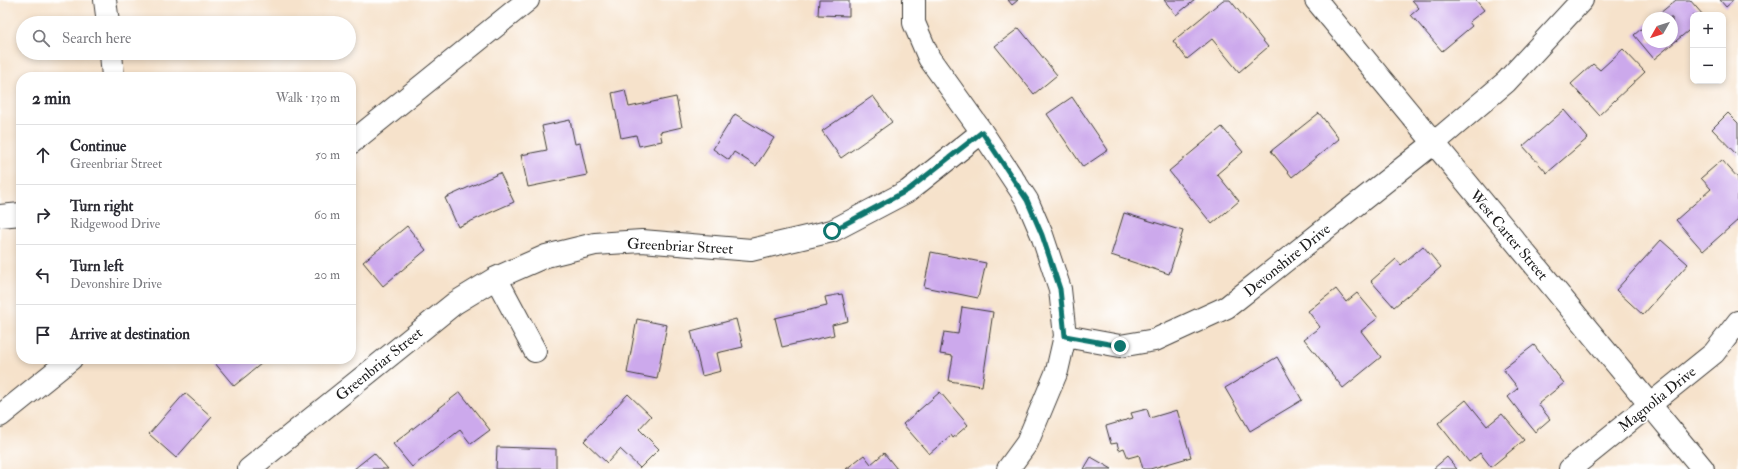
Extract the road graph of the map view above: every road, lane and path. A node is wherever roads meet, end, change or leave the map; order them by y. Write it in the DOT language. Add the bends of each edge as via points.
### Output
graph roads {
  1 [pos="106,0"];
  2 [pos="528,0"];
  3 [pos="914,0"];
  4 [pos="1316,0"];
  5 [pos="1582,0"];
  6 [pos="107,16"];
  7 [pos="112,60"];
  8 [pos="113,72"];
  9 [pos="982,132"];
  10 [pos="356,139"];
  11 [pos="1434,143"];
  12 [pos="16,214"];
  13 [pos="0,216"];
  14 [pos="496,278"];
  15 [pos="1738,322"];
  16 [pos="1065,336"];
  17 [pos="535,350"];
  18 [pos="65,364"];
  19 [pos="1650,405"];
  20 [pos="0,416"];
  21 [pos="249,469"];
  22 [pos="1008,469"];
  23 [pos="1570,469"];
  24 [pos="1703,469"];
  1 -- 6 [label="street"];
  2 -- 10 [label="street"];
  3 -- 9 [label="street" via="914,23 929,58"];
  4 -- 11 [label="street, West Carter Street"];
  5 -- 11 [label="street, Devonshire Drive" via="1506,82"];
  7 -- 8 [label="street"];
  9 -- 14 [label="street, Greenbriar Street" via="908,190 832,231 751,250 642,241 595,244 546,256"];
  9 -- 16 [label="street" via="1027,200 1042,235 1060,289"];
  11 -- 16 [label="street, Devonshire Drive" via="1227,307 1155,340 1120,346"];
  11 -- 19 [label="street, West Carter Street"];
  12 -- 13 [label="street"];
  14 -- 17 [label="street"];
  14 -- 21 [label="street, Greenbriar Street" via="455,303"];
  15 -- 19 [label="street, Magnolia Drive" via="1714,353"];
  16 -- 22 [label="street" via="1057,371 1027,443"];
  18 -- 20 [label="street"];
  19 -- 23 [label="street, Magnolia Drive"];
  19 -- 24 [label="street, West Carter Street"];
}
